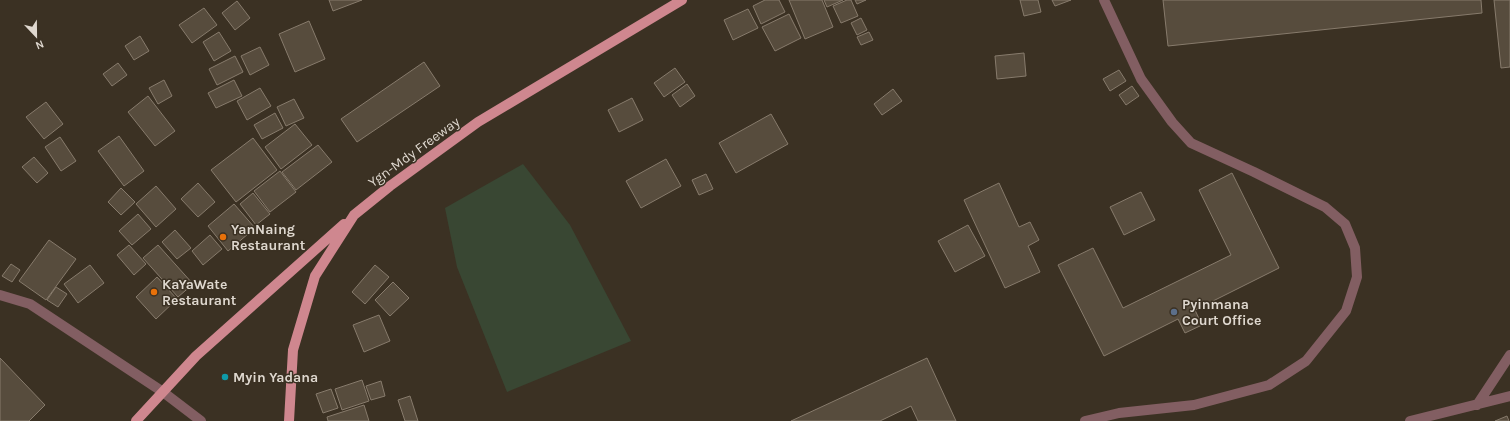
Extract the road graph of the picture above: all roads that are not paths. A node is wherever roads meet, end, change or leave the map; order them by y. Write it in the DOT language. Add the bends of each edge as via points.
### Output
graph roads {
  1 [pos="682,0"];
  2 [pos="1104,0"];
  3 [pos="354,214"];
  4 [pos="0,294"];
  5 [pos="1510,355"];
  6 [pos="163,392"];
  7 [pos="1510,396"];
  8 [pos="1477,405"];
  9 [pos="136,421"];
  10 [pos="201,421"];
  11 [pos="289,421"];
  12 [pos="1085,421"];
  13 [pos="1410,421"];
  1 -- 3 [label="main road, Ygn-Mdy Freeway" via="478,122"];
  2 -- 12 [label="street" via="1141,79 1191,144 1324,207 1345,224 1355,248 1357,277 1346,311 1306,361 1269,385 1194,405 1119,413"];
  3 -- 6 [label="main road" via="196,356"];
  3 -- 11 [label="main road, Ygn-Mdy Freeway" via="315,276 293,350"];
  4 -- 6 [label="street" via="30,304"];
  5 -- 8 [label="street"];
  6 -- 9 [label="main road"];
  6 -- 10 [label="street"];
  7 -- 8 [label="street"];
  8 -- 13 [label="street"];
}
